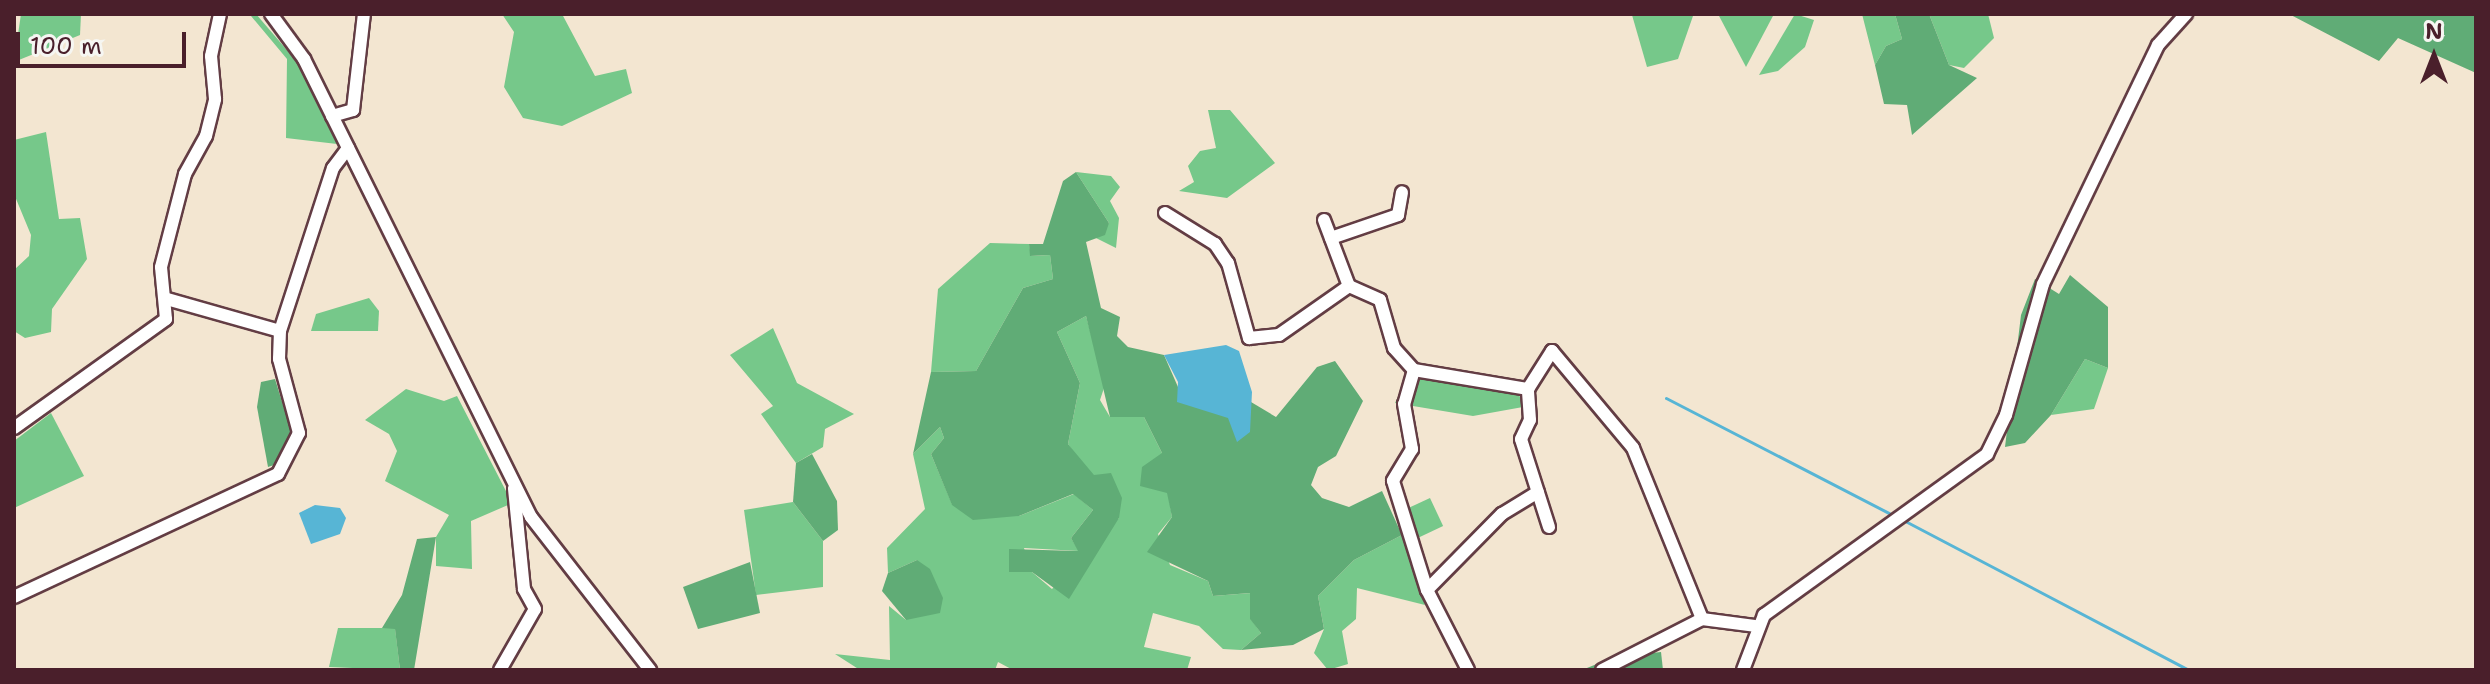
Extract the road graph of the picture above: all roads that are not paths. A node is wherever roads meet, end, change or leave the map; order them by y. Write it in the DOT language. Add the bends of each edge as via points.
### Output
graph roads {
  1 [pos="220,14"];
  2 [pos="271,14"];
  3 [pos="364,14"];
  4 [pos="2186,14"];
  5 [pos="332,116"];
  6 [pos="348,148"];
  7 [pos="1402,192"];
  8 [pos="1165,213"];
  9 [pos="1324,220"];
  10 [pos="1331,238"];
  11 [pos="1349,286"];
  12 [pos="167,299"];
  13 [pos="280,331"];
  14 [pos="1414,370"];
  15 [pos="1528,389"];
  16 [pos="14,428"];
  17 [pos="514,484"];
  18 [pos="1538,492"];
  19 [pos="1549,527"];
  20 [pos="1427,590"];
  21 [pos="14,597"];
  22 [pos="1702,619"];
  23 [pos="1755,626"];
  24 [pos="500,670"];
  25 [pos="650,670"];
  26 [pos="1468,670"];
  27 [pos="1602,670"];
  28 [pos="1743,670"];
  1 -- 12 [label="street" via="211,56 215,99 185,174 161,267"];
  2 -- 5 [label="street"];
  3 -- 5 [label="street" via="353,110"];
  4 -- 23 [label="street" via="2158,45 2043,284 2006,415 1987,454"];
  5 -- 6 [label="street"];
  6 -- 13 [label="street" via="333,168"];
  6 -- 17 [label="street"];
  7 -- 10 [label="street" via="1398,215"];
  8 -- 11 [label="street" via="1215,244 1228,263 1249,338 1279,335"];
  9 -- 10 [label="street"];
  10 -- 11 [label="street"];
  11 -- 14 [label="street" via="1380,300 1394,348"];
  12 -- 13 [label="street"];
  12 -- 16 [label="street" via="166,319 138,345"];
  13 -- 21 [label="street" via="279,359 299,433 278,474"];
  14 -- 15 [label="street"];
  14 -- 20 [label="street" via="1404,404 1412,449 1393,481"];
  15 -- 18 [label="street" via="1530,420 1521,439"];
  15 -- 22 [label="street" via="1552,351 1633,448"];
  17 -- 24 [label="street" via="522,576 535,609"];
  17 -- 25 [label="street" via="579,583"];
  18 -- 19 [label="street"];
  18 -- 20 [label="street" via="1502,514"];
  20 -- 26 [label="street"];
  22 -- 23 [label="street"];
  22 -- 27 [label="street"];
  23 -- 28 [label="street"];
}
